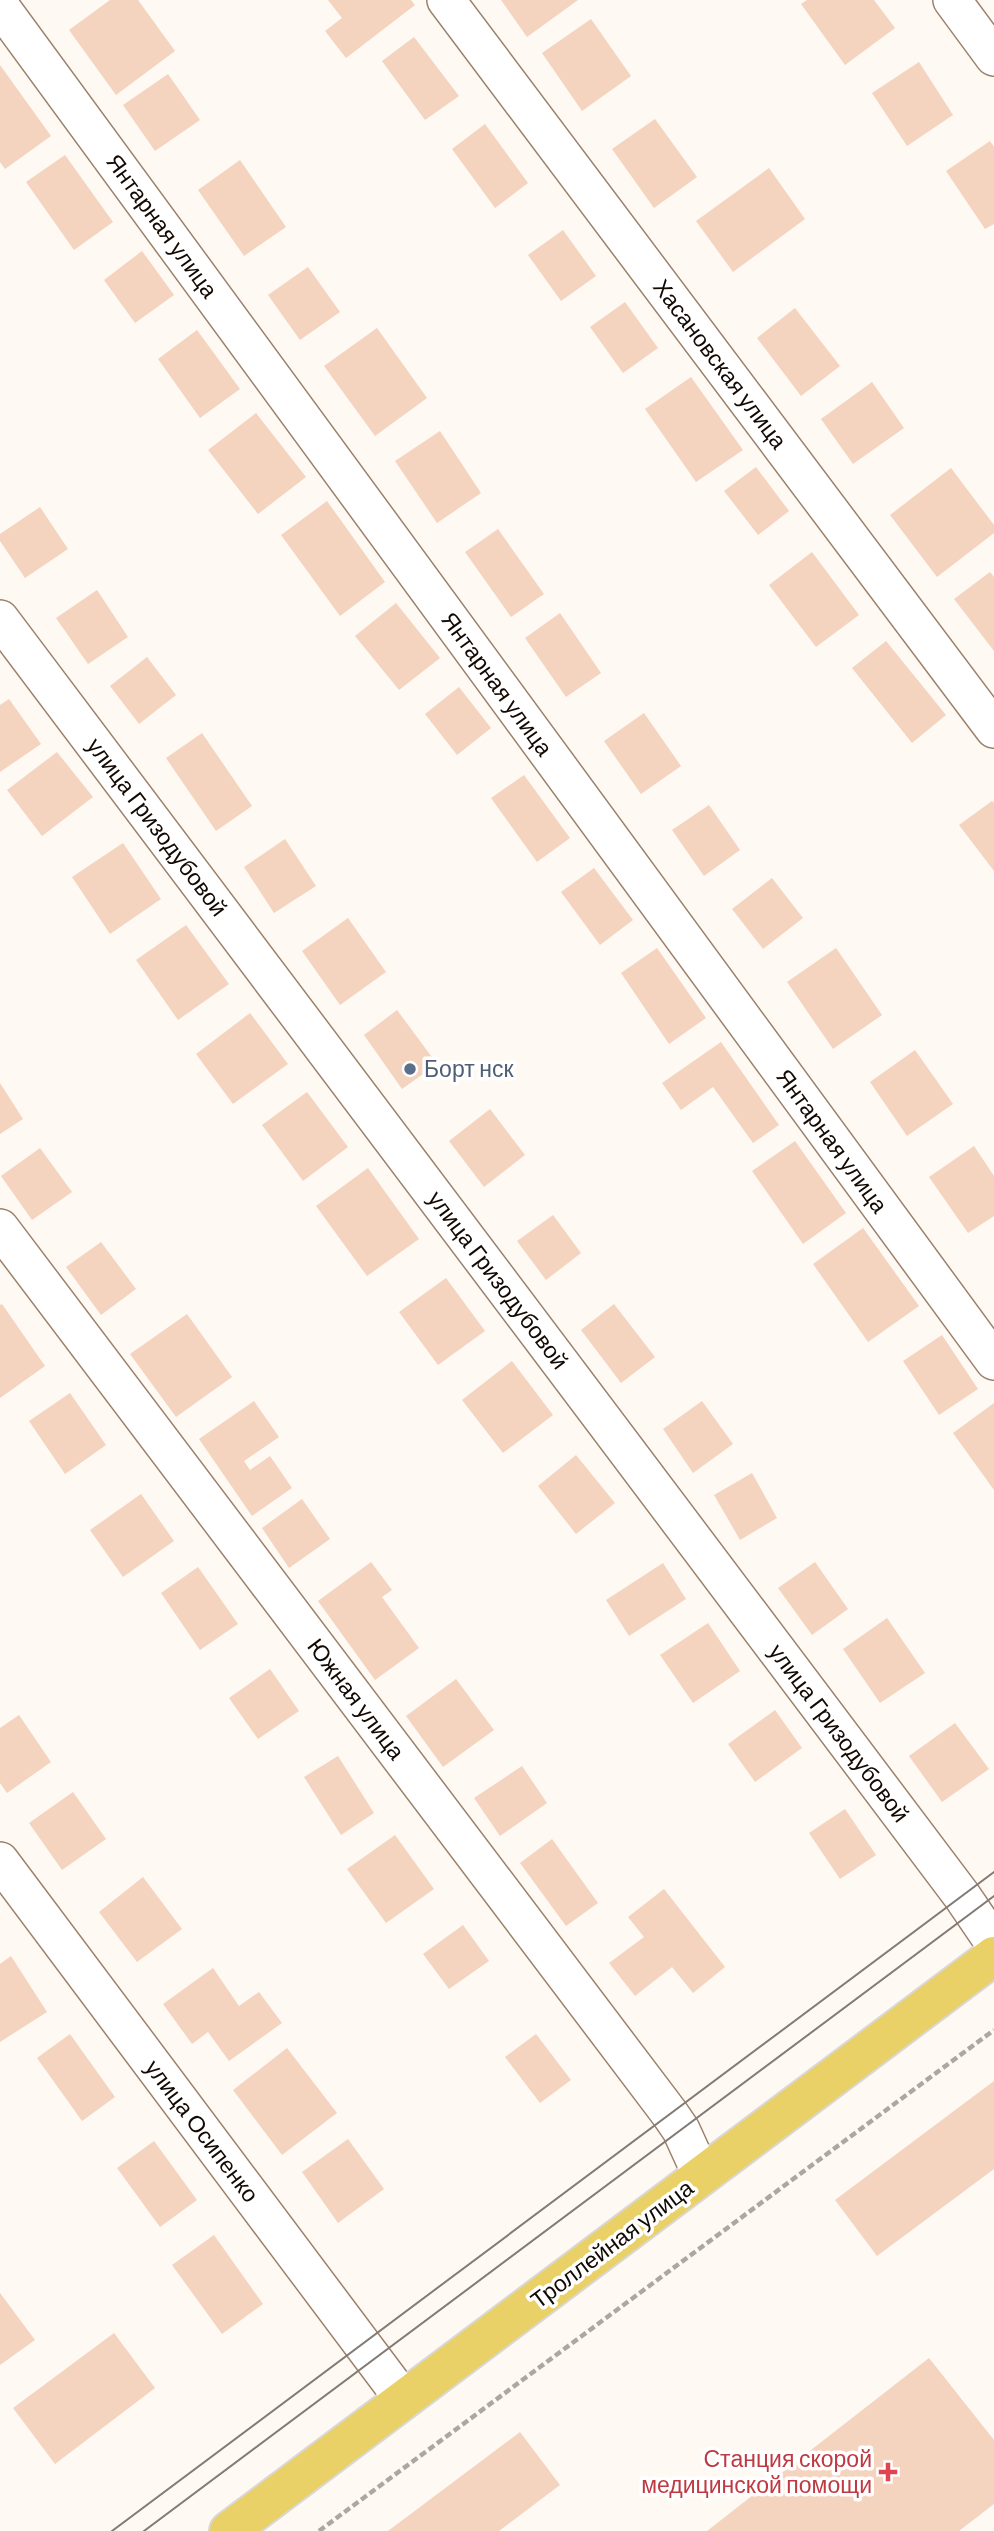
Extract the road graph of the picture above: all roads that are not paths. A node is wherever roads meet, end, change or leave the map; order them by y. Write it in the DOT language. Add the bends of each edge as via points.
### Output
graph roads {
  1 [pos="446,0"];
  2 [pos="951,0"];
  3 [pos="0,6"];
  4 [pos="994,57"];
  5 [pos="0,619"];
  6 [pos="994,729"];
  7 [pos="0,1228"];
  8 [pos="994,1361"];
  9 [pos="0,1861"];
  10 [pos="994,1943"];
  11 [pos="994,1956"];
  12 [pos="702,2176"];
  13 [pos="404,2400"];
  14 [pos="229,2531"];
  1 -- 6 [label="street, Хасановская улица"];
  2 -- 4 [label="street"];
  3 -- 8 [label="street, Янтарная улица"];
  5 -- 10 [label="street, улица Гризодубовой"];
  7 -- 12 [label="street, Южная улица" via="670,2114"];
  9 -- 13 [label="street, улица Осипенко"];
  11 -- 12 [label="main road, Троллейная улица"];
  12 -- 13 [label="main road, Троллейная улица"];
  13 -- 14 [label="main road, Троллейная улица"];
}
